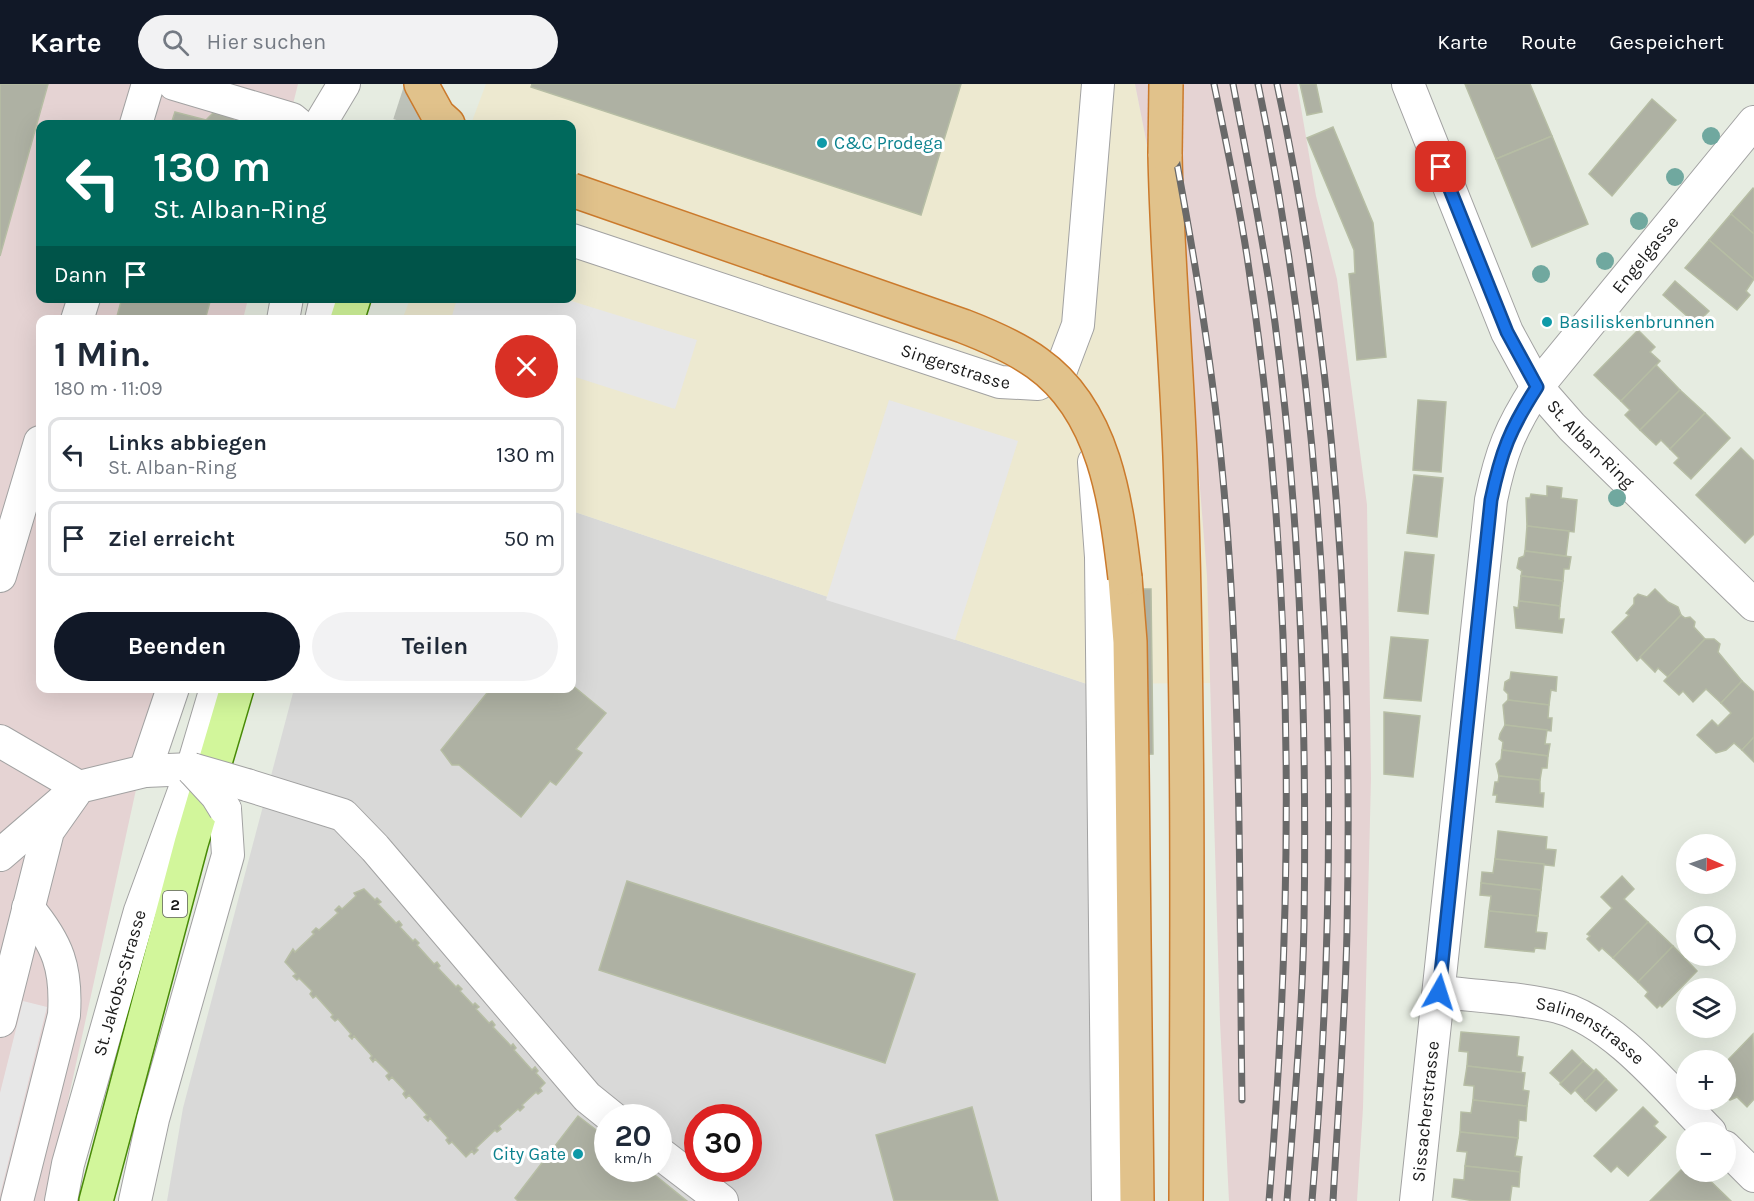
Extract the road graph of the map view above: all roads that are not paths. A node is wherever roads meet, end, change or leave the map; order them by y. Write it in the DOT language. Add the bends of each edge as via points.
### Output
graph roads {
  1 [pos="148,84"];
  2 [pos="174,84"];
  3 [pos="344,84"];
  4 [pos="352,84"];
  5 [pos="421,84"];
  6 [pos="1098,84"];
  7 [pos="1166,84"];
  8 [pos="1408,84"];
  9 [pos="137,120"];
  10 [pos="293,120"];
  11 [pos="322,120"];
  12 [pos="345,120"];
  13 [pos="444,120"];
  14 [pos="1754,122"];
  15 [pos="576,191"];
  16 [pos="576,241"];
  17 [pos="1061,370"];
  18 [pos="1537,387"];
  19 [pos="36,455"];
  20 [pos="0,576"];
  21 [pos="1754,605"];
  22 [pos="171,693"];
  23 [pos="215,693"];
  24 [pos="236,693"];
  25 [pos="0,741"];
  26 [pos="192,769"];
  27 [pos="145,771"];
  28 [pos="79,787"];
  29 [pos="0,855"];
  30 [pos="28,908"];
  31 [pos="1439,992"];
  32 [pos="0,1021"];
  33 [pos="596,1104"];
  34 [pos="116,1121"];
  35 [pos="1700,1122"];
  36 [pos="1736,1158"];
  37 [pos="672,1163"];
  38 [pos="1754,1176"];
  39 [pos="17,1201"];
  40 [pos="61,1201"];
  41 [pos="96,1201"];
  42 [pos="106,1201"];
  43 [pos="135,1201"];
  44 [pos="722,1201"];
  45 [pos="1108,1201"];
  46 [pos="1137,1201"];
  47 [pos="1186,1201"];
  48 [pos="1416,1201"];
  1 -- 9 [label="street"];
  2 -- 10 [label="street"];
  3 -- 11 [label="street"];
  4 -- 12 [label="street"];
  5 -- 13 [label="highway"];
  6 -- 17 [label="street" via="1078,325"];
  7 -- 47 [label="highway, bridge" via="1167,250 1178,405 1186,681"];
  8 -- 18 [label="street, St. Alban-Ring" via="1507,332"];
  14 -- 18 [label="street, Engelgasse"];
  15 -- 46 [label="highway, bridge" via="988,335 1053,376 1093,429 1119,525 1130,642"];
  16 -- 17 [label="street, Singerstrasse" via="1000,382 1038,384"];
  17 -- 45 [label="street" via="1084,399 1092,444 1101,557"];
  18 -- 21 [label="street, St. Alban-Ring" via="1572,428"];
  18 -- 31 [label="street, Sissacherstrasse" via="1514,423 1499,462 1491,500"];
  19 -- 20 [label="street"];
  22 -- 27 [label="street"];
  23 -- 26 [label="street, St. Jakobs-Strasse"];
  24 -- 34 [label="main road, St. Jakobs-Strasse / 2"];
  25 -- 28 [label="street"];
  26 -- 27 [label="street"];
  26 -- 33 [label="street, bridge" via="343,815"];
  26 -- 40 [label="street, St. Jakobs-Strasse" via="140,911"];
  26 -- 43 [label="street, bridge" via="225,810 228,855 153,1119"];
  27 -- 28 [label="street"];
  28 -- 29 [label="street"];
  28 -- 30 [label="street" via="48,831"];
  30 -- 32 [label="street"];
  30 -- 39 [label="street" via="56,946 66,992 64,1015"];
  31 -- 35 [label="street, Salinenstrasse" via="1560,1008 1593,1022"];
  31 -- 48 [label="street, Sissacherstrasse"];
  34 -- 41 [label="main road, St. Jakobs-Strasse / 2"];
  34 -- 42 [label="main road, St. Jakobs-Strasse / 2"];
  36 -- 38 [label="street"];
  37 -- 44 [label="street"];
}
